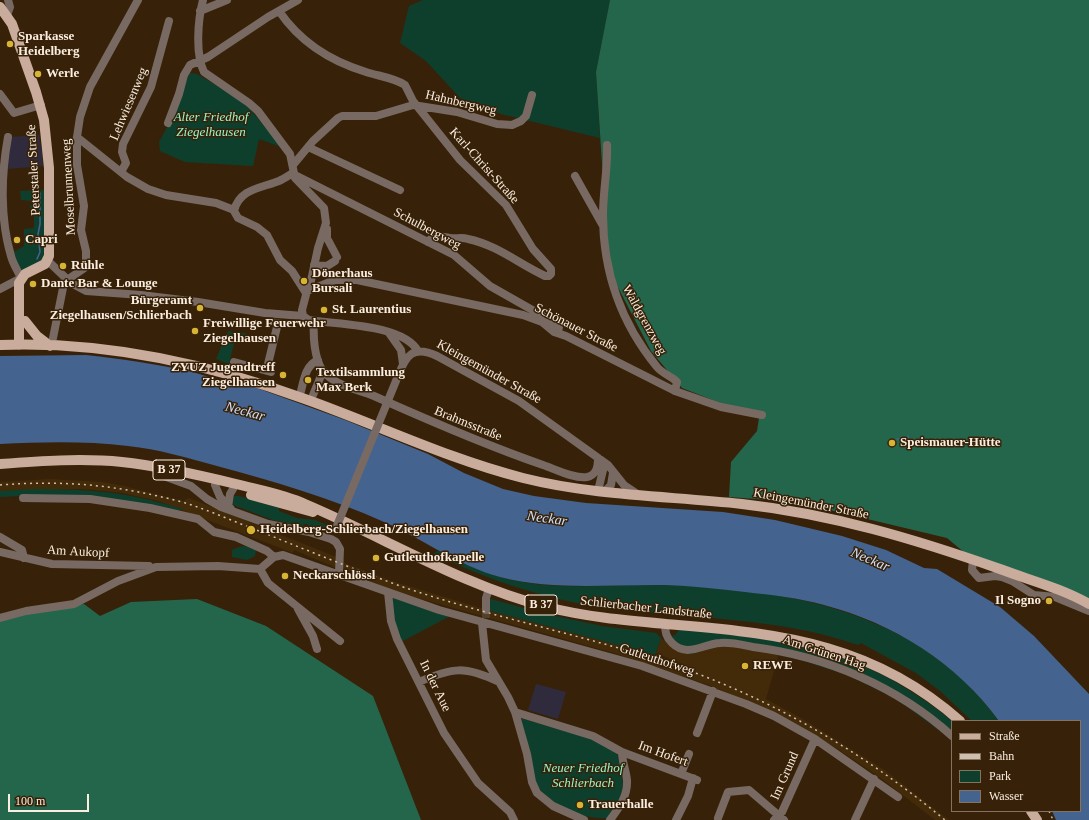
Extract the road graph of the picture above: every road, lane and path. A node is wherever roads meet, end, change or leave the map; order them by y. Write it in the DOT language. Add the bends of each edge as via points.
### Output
graph roads {
  1 [pos="8,0"];
  2 [pos="138,0"];
  3 [pos="203,0"];
  4 [pos="226,0"];
  5 [pos="298,0"];
  6 [pos="0,7"];
  7 [pos="200,11"];
  8 [pos="279,11"];
  9 [pos="6,16"];
  10 [pos="170,21"];
  11 [pos="200,60"];
  12 [pos="0,94"];
  13 [pos="532,95"];
  14 [pos="41,105"];
  15 [pos="417,106"];
  16 [pos="168,123"];
  17 [pos="8,137"];
  18 [pos="78,137"];
  19 [pos="607,145"];
  20 [pos="308,147"];
  21 [pos="293,169"];
  22 [pos="121,172"];
  23 [pos="575,176"];
  24 [pos="400,190"];
  25 [pos="234,210"];
  26 [pos="326,223"];
  27 [pos="604,226"];
  28 [pos="428,242"];
  29 [pos="48,261"];
  30 [pos="314,265"];
  31 [pos="21,278"];
  32 [pos="66,279"];
  33 [pos="0,289"];
  34 [pos="307,291"];
  35 [pos="303,316"];
  36 [pos="25,321"];
  37 [pos="314,321"];
  38 [pos="277,327"];
  39 [pos="558,332"];
  40 [pos="389,333"];
  41 [pos="52,342"];
  42 [pos="0,345"];
  43 [pos="19,345"];
  44 [pos="415,352"];
  45 [pos="318,360"];
  46 [pos="234,362"];
  47 [pos="268,364"];
  48 [pos="402,365"];
  49 [pos="250,366"];
  50 [pos="323,371"];
  51 [pos="271,372"];
  52 [pos="246,380"];
  53 [pos="301,391"];
  54 [pos="675,391"];
  55 [pos="314,395"];
  56 [pos="762,415"];
  57 [pos="600,460"];
  58 [pos="84,462"];
  59 [pos="0,464"];
  60 [pos="613,473"];
  61 [pos="161,475"];
  62 [pos="215,482"];
  63 [pos="233,489"];
  64 [pos="601,491"];
  65 [pos="639,495"];
  66 [pos="23,498"];
  67 [pos="214,504"];
  68 [pos="231,509"];
  69 [pos="327,514"];
  70 [pos="0,537"];
  71 [pos="331,539"];
  72 [pos="0,552"];
  73 [pos="274,557"];
  74 [pos="24,558"];
  75 [pos="973,560"];
  76 [pos="156,567"];
  77 [pos="260,569"];
  78 [pos="339,573"];
  79 [pos="489,589"];
  80 [pos="388,592"];
  81 [pos="1089,604"];
  82 [pos="298,608"];
  83 [pos="1089,611"];
  84 [pos="0,618"];
  85 [pos="485,620"];
  86 [pos="665,624"];
  87 [pos="340,641"];
  88 [pos="317,649"];
  89 [pos="419,682"];
  90 [pos="500,682"];
  91 [pos="713,691"];
  92 [pos="515,712"];
  93 [pos="959,720"];
  94 [pos="697,733"];
  95 [pos="951,735"];
  96 [pos="815,739"];
  97 [pos="622,752"];
  98 [pos="689,754"];
  99 [pos="681,774"];
  100 [pos="874,779"];
  101 [pos="898,797"];
  102 [pos="718,818"];
  103 [pos="779,819"];
  104 [pos="514,820"];
  105 [pos="584,820"];
  106 [pos="610,820"];
  107 [pos="676,820"];
  108 [pos="855,820"];
  1 -- 9 [label="street" via="10,7"];
  2 -- 18 [label="street, Moselbrunnenweg" via="90,87 80,117"];
  3 -- 7 [label="street"];
  4 -- 7 [label="street"];
  5 -- 8 [label="street"];
  6 -- 9 [label="main road, Peterstaler Straße"];
  7 -- 11 [label="street"];
  8 -- 11 [label="street"];
  8 -- 15 [label="street, Karl-Christ-Straße" via="294,32 318,50 347,66 402,83"];
  9 -- 14 [label="main road, Peterstaler Straße" via="12,24"];
  10 -- 22 [label="street, Lehwiesenweg" via="151,87 123,144 122,152 126,164"];
  11 -- 16 [label="street" via="190,65 186,71"];
  11 -- 21 [label="street" via="206,74 249,102 258,112 288,152"];
  12 -- 14 [label="street" via="14,113"];
  13 -- 15 [label="street, Hahnbergweg" via="526,116 512,125 496,124 458,112"];
  14 -- 29 [label="main road, Peterstaler Straße" via="49,168"];
  15 -- 20 [label="street, Hahnbergweg" via="401,107 373,116 340,117"];
  15 -- 28 [label="street, Karl-Christ-Straße" via="463,163 506,206 533,248 551,269 551,274 545,276 504,253 469,239 438,236"];
  17 -- 31 [label="street" via="3,203 10,255"];
  18 -- 22 [label="street"];
  18 -- 32 [label="street, Moselbrunnenweg" via="77,165 84,206 81,230 86,252 86,267"];
  19 -- 27 [label="street, Waldgrenzweg"];
  20 -- 21 [label="street, Hahnbergweg"];
  20 -- 24 [label="street"];
  21 -- 25 [label="street" via="280,181 250,190"];
  21 -- 26 [label="street" via="296,180 324,208"];
  21 -- 28 [label="street, Schulbergweg"];
  22 -- 25 [label="street" via="153,191 218,204"];
  23 -- 27 [label="street, Waldgrenzweg"];
  25 -- 34 [label="street" via="238,218 255,226 267,236 279,258"];
  26 -- 30 [label="street"];
  26 -- 30 [label="street" via="326,238 336,259 327,266"];
  27 -- 54 [label="street, Waldgrenzweg" via="607,267 616,298 652,359 662,372 677,382"];
  28 -- 39 [label="street, Schulbergweg" via="459,259 490,286 555,322 559,326"];
  29 -- 31 [label="main road"];
  29 -- 32 [label="street, Kleingemünder Straße"];
  30 -- 34 [label="street"];
  31 -- 33 [label="street"];
  31 -- 36 [label="main road"];
  31 -- 43 [label="main road" via="18,290"];
  32 -- 35 [label="street, Kleingemünder Straße" via="84,290 165,297 279,317"];
  32 -- 41 [label="street"];
  34 -- 35 [label="street"];
  34 -- 39 [label="street, Schönauer Straße" via="335,280 357,280 509,311 533,318"];
  35 -- 37 [label="street, Kleingemünder Straße"];
  36 -- 41 [label="main road" via="37,336"];
  36 -- 43 [label="main road" via="24,335"];
  37 -- 40 [label="street, Kleingemünder Straße"];
  37 -- 45 [label="street, Brahmsstraße"];
  38 -- 47 [label="street"];
  39 -- 54 [label="street, Schönauer Straße"];
  40 -- 44 [label="street, Kleingemünder Straße"];
  40 -- 48 [label="street" via="402,350"];
  41 -- 43 [label="main road, Kleingemünder Straße"];
  41 -- 52 [label="main road, Kleingemünder Straße" via="166,360"];
  42 -- 43 [label="main road, Kleingemünder Straße"];
  44 -- 48 [label="street"];
  44 -- 57 [label="street, Kleingemünder Straße" via="437,356 519,400"];
  45 -- 50 [label="street, Brahmsstraße"];
  45 -- 53 [label="street" via="306,371"];
  46 -- 49 [label="street"];
  48 -- 71 [label="street, bridge"];
  49 -- 51 [label="street"];
  49 -- 52 [label="street"];
  50 -- 55 [label="street"];
  50 -- 57 [label="street, Brahmsstraße" via="339,383 363,391 444,428 565,473 587,477 594,473"];
  52 -- 64 [label="main road, Kleingemünder Straße" via="302,398 485,467 538,481"];
  54 -- 56 [label="street, Schönauer Straße" via="721,407"];
  57 -- 60 [label="street, Kleingemünder Straße"];
  57 -- 64 [label="street" via="603,470"];
  58 -- 59 [label="main road, Schlierbacher Landstraße / B 37"];
  58 -- 61 [label="main road, Schlierbacher Landstraße / B 37"];
  58 -- 62 [label="main road, Schlierbacher Landstraße / B 37" via="121,462"];
  60 -- 64 [label="street" via="611,485"];
  60 -- 65 [label="street, Kleingemünder Straße"];
  61 -- 62 [label="main road, Schlierbacher Landstraße / B 37"];
  61 -- 67 [label="street" via="194,488"];
  62 -- 63 [label="main road, Schlierbacher Landstraße / B 37"];
  62 -- 67 [label="street" via="212,492"];
  62 -- 68 [label="street" via="220,497"];
  62 -- 69 [label="main road, Schlierbacher Landstraße / B 37" via="275,494 304,503"];
  63 -- 68 [label="street" via="230,494"];
  63 -- 69 [label="main road, Schlierbacher Landstraße / B 37" via="298,509"];
  64 -- 65 [label="main road, Kleingemünder Straße"];
  65 -- 75 [label="main road, Kleingemünder Straße" via="787,510 855,524"];
  66 -- 73 [label="street" via="98,500 198,519 214,532 236,537 267,551"];
  67 -- 68 [label="street"];
  68 -- 71 [label="street" via="268,524"];
  69 -- 79 [label="main road, Schlierbacher Landstraße / B 37"];
  70 -- 74 [label="street" via="22,550"];
  71 -- 78 [label="street" via="340,550"];
  72 -- 74 [label="street, Am Aukopf"];
  73 -- 77 [label="street"];
  73 -- 78 [label="street" via="284,555"];
  74 -- 76 [label="street, Am Aukopf" via="59,564"];
  75 -- 81 [label="main road, Kleingemünder Straße" via="1062,591"];
  75 -- 83 [label="street" via="972,570 979,578 1002,577 1034,595 1055,597"];
  76 -- 77 [label="street, Am Aukopf" via="218,566"];
  76 -- 84 [label="street" via="118,581 74,604 26,611"];
  77 -- 82 [label="street" via="265,580"];
  78 -- 80 [label="street"];
  79 -- 85 [label="street"];
  79 -- 86 [label="main road, Schlierbacher Landstraße / B 37" via="548,608 584,615"];
  80 -- 85 [label="street, Gutleuthofweg"];
  80 -- 89 [label="street, In der Aue" via="391,621 396,636"];
  82 -- 87 [label="street"];
  82 -- 88 [label="street"];
  85 -- 90 [label="street" via="483,645 486,660"];
  85 -- 91 [label="street, Gutleuthofweg" via="642,666"];
  86 -- 93 [label="main road, Schlierbacher Landstraße / B 37" via="773,636 848,653 920,689"];
  86 -- 95 [label="street, Am Grünen Hag" via="667,638 682,649 694,650 723,643 775,650 805,657 856,675 902,699"];
  89 -- 90 [label="street" via="454,669 485,675"];
  89 -- 104 [label="street, In der Aue" via="444,733 478,783 510,812"];
  90 -- 92 [label="street"];
  91 -- 94 [label="street"];
  91 -- 96 [label="street, Gutleuthofweg" via="760,709"];
  92 -- 97 [label="street, Im Hofert" via="593,736"];
  92 -- 105 [label="street" via="537,793 553,806"];
  96 -- 100 [label="street, Gutleuthofweg"];
  96 -- 103 [label="street, Im Grund"];
  97 -- 99 [label="street, Im Hofert"];
  97 -- 106 [label="street" via="627,780 624,800"];
  98 -- 99 [label="street"];
  99 -- 107 [label="street, Im Hofert" via="695,779"];
  100 -- 101 [label="street, Gutleuthofweg"];
  100 -- 108 [label="street"];
  102 -- 103 [label="street" via="728,792 744,789"];
}
